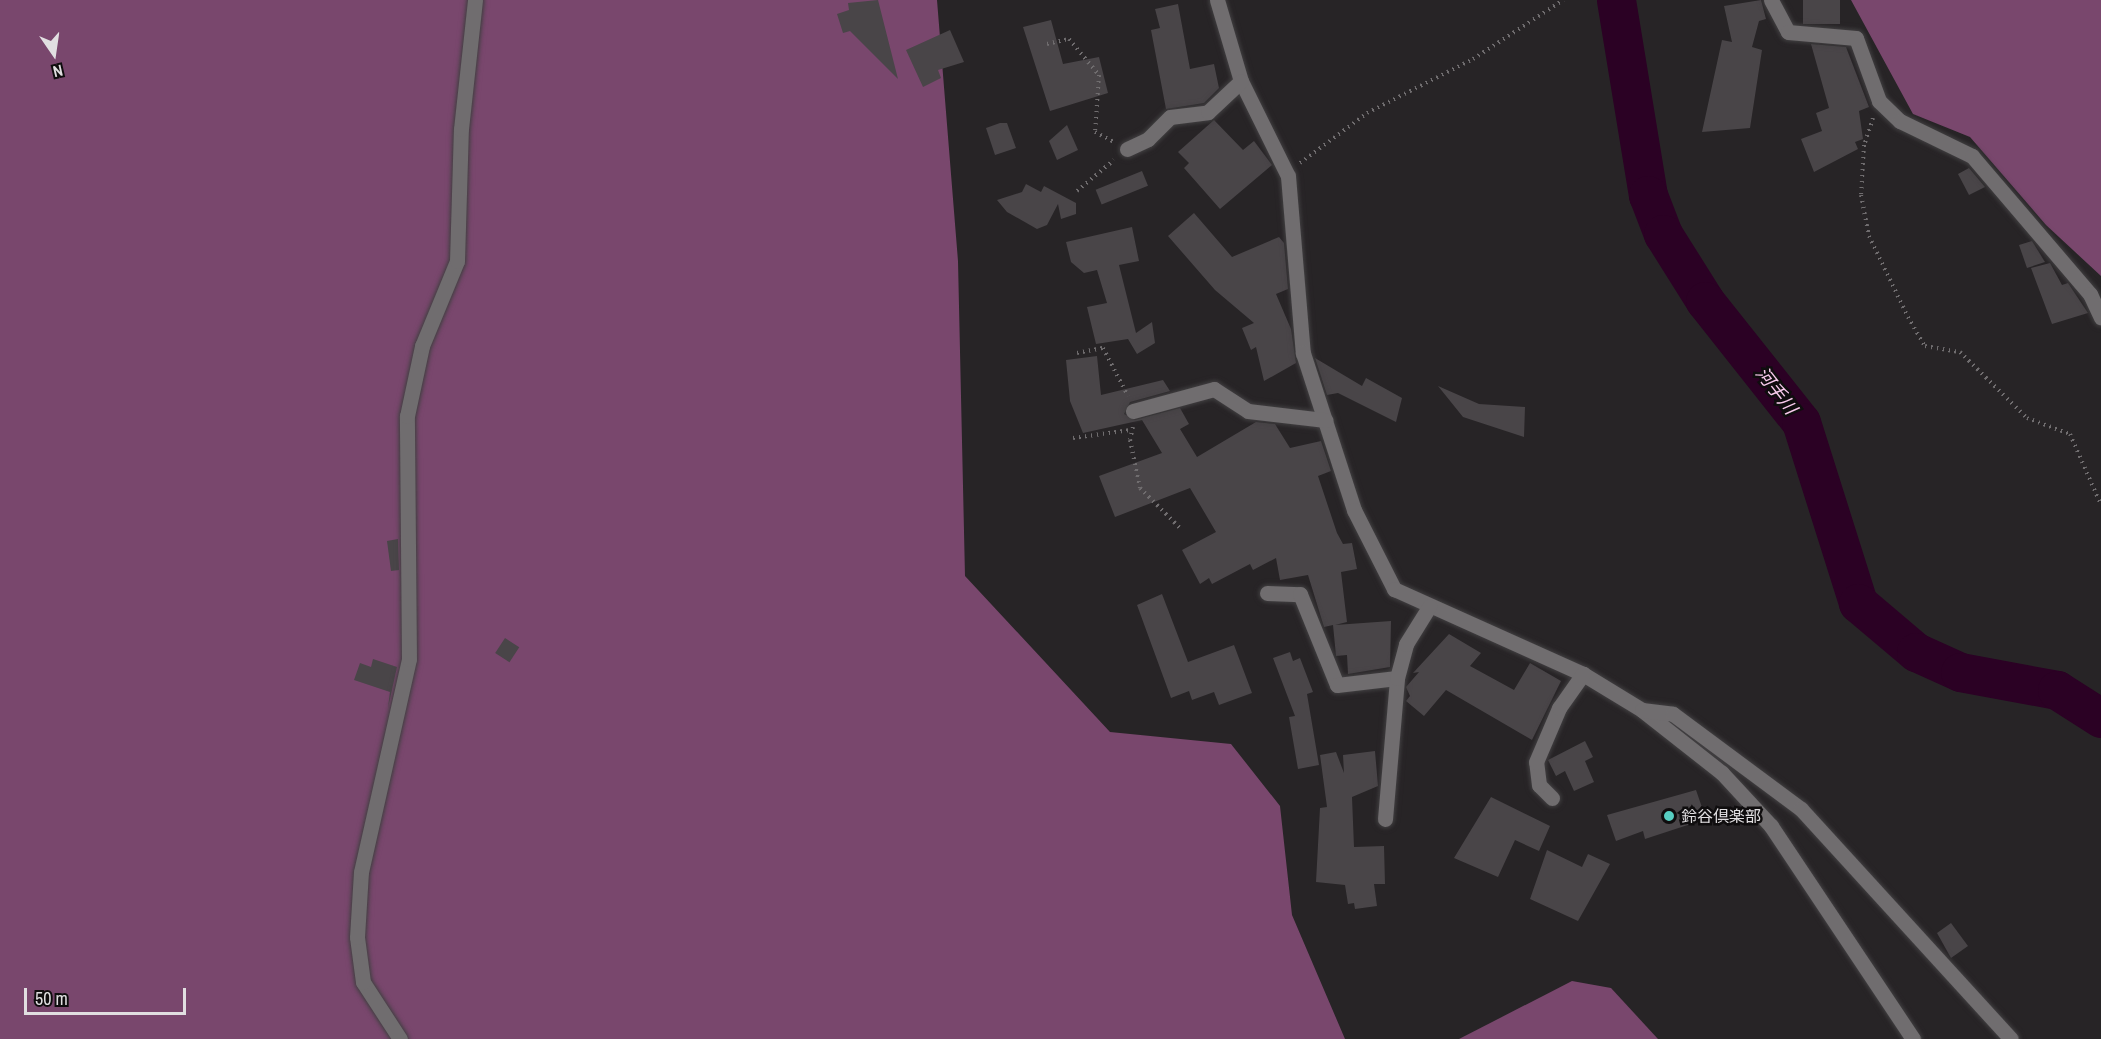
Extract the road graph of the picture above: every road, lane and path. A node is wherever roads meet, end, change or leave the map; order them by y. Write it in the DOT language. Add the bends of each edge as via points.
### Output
graph roads {
  1 [pos="475,0"];
  2 [pos="1217,0"];
  3 [pos="1563,0"];
  4 [pos="1770,0"];
  5 [pos="1047,44"];
  6 [pos="1241,81"];
  7 [pos="1879,100"];
  8 [pos="1127,149"];
  9 [pos="1285,167"];
  10 [pos="1077,191"];
  11 [pos="2101,318"];
  12 [pos="1077,353"];
  13 [pos="1133,411"];
  14 [pos="1325,420"];
  15 [pos="1133,429"];
  16 [pos="1073,438"];
  17 [pos="2101,505"];
  18 [pos="1182,530"];
  19 [pos="1267,593"];
  20 [pos="1429,607"];
  21 [pos="1582,674"];
  22 [pos="1397,678"];
  23 [pos="1642,710"];
  24 [pos="1552,798"];
  25 [pos="1385,819"];
  26 [pos="400,1039"];
  27 [pos="1913,1039"];
  28 [pos="2011,1039"];
  1 -- 26 [label="street" via="461,129 457,261 422,346 407,416 409,659 361,872 357,937 363,982"];
  2 -- 6 [label="street"];
  3 -- 9 [label="path" via="1473,59 1367,114 1307,160"];
  4 -- 7 [label="street" via="1788,32 1856,38"];
  5 -- 8 [label="path" via="1069,39 1088,59 1100,75 1095,132"];
  6 -- 8 [label="street" via="1208,112 1170,117 1148,139"];
  6 -- 9 [label="street"];
  7 -- 11 [label="street" via="1900,121 1972,156 2090,294"];
  7 -- 17 [label="path" via="1864,145 1861,195 1869,236 1908,317 1925,346 1960,351 2027,418 2070,434"];
  8 -- 10 [label="path"];
  9 -- 14 [label="street" via="1303,353"];
  12 -- 13 [label="path" via="1102,348"];
  13 -- 14 [label="street" via="1214,389 1248,411"];
  13 -- 15 [label="path"];
  14 -- 20 [label="street" via="1354,510 1394,589"];
  15 -- 16 [label="path"];
  15 -- 18 [label="path" via="1130,440 1140,488"];
  19 -- 22 [label="street" via="1300,594 1337,686"];
  20 -- 21 [label="street"];
  20 -- 22 [label="street" via="1406,644"];
  21 -- 23 [label="street"];
  21 -- 24 [label="street" via="1559,708 1536,762 1539,785"];
  22 -- 25 [label="street"];
  23 -- 27 [label="street" via="1722,773 1771,826"];
  23 -- 28 [label="street" via="1673,714 1801,809"];
}
